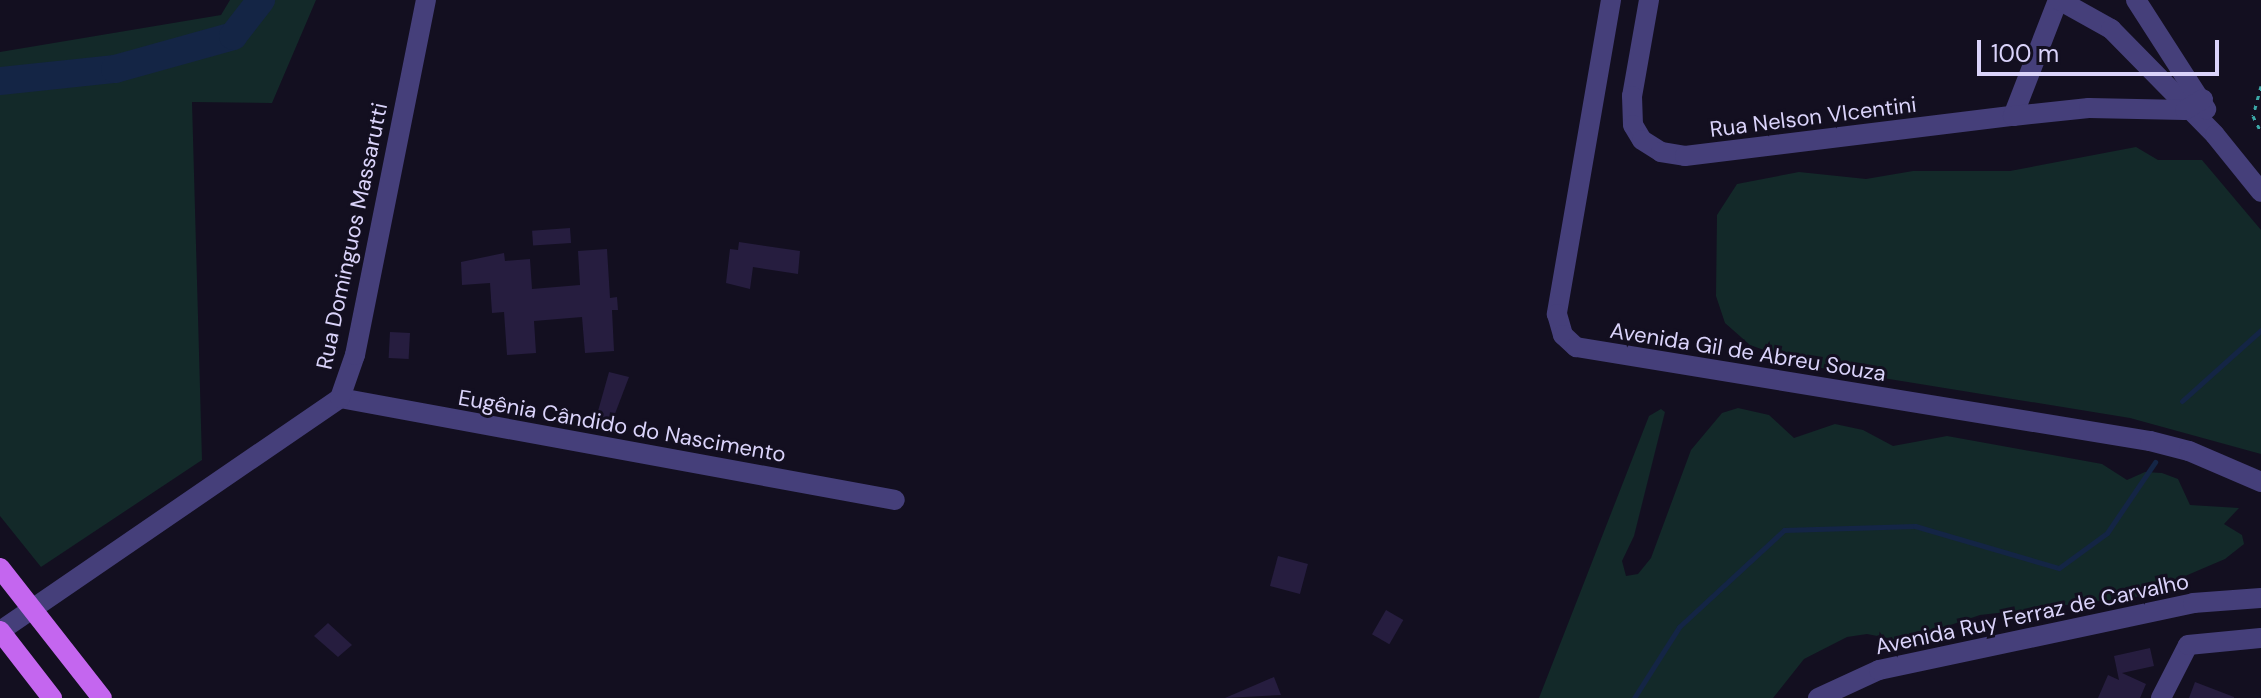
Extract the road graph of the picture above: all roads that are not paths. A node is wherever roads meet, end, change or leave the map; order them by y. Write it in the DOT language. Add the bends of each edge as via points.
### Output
graph roads {
  1 [pos="426,0"];
  2 [pos="1611,0"];
  3 [pos="1649,0"];
  4 [pos="2058,0"];
  5 [pos="2136,0"];
  6 [pos="2203,99"];
  7 [pos="2185,110"];
  8 [pos="2013,116"];
  9 [pos="2215,135"];
  10 [pos="2261,192"];
  11 [pos="340,398"];
  12 [pos="2261,482"];
  13 [pos="895,500"];
  14 [pos="0,568"];
  15 [pos="2261,598"];
  16 [pos="32,608"];
  17 [pos="0,631"];
  18 [pos="2261,638"];
  19 [pos="52,698"];
  20 [pos="102,698"];
  21 [pos="1818,698"];
  22 [pos="2161,698"];
  1 -- 11 [label="street, Rua Dominguos Massarutti" via="355,355"];
  2 -- 12 [label="street, Avenida Gil de Abreu Souza" via="1557,314 1563,335 1576,347 2160,443"];
  3 -- 8 [label="street, Rua Nelson VIcentini" via="1632,96 1633,125 1642,140 1661,152 1685,156"];
  4 -- 7 [label="street" via="2111,29"];
  4 -- 8 [label="street"];
  5 -- 6 [label="street"];
  6 -- 7 [label="street"];
  6 -- 9 [label="street"];
  7 -- 8 [label="street" via="2089,108"];
  7 -- 9 [label="street"];
  9 -- 10 [label="street"];
  11 -- 13 [label="street, Eugênia Cândido do Nascimento"];
  11 -- 16 [label="street, Rua Dominguos Massarutti"];
  14 -- 16 [label="main road"];
  15 -- 21 [label="street, Avenida Ruy Ferraz de Carvalho" via="2193,603 1879,670"];
  16 -- 17 [label="street, Rua Dominguos Massarutti"];
  16 -- 20 [label="main road"];
  17 -- 19 [label="main road"];
  18 -- 22 [label="street" via="2188,645"];
}
